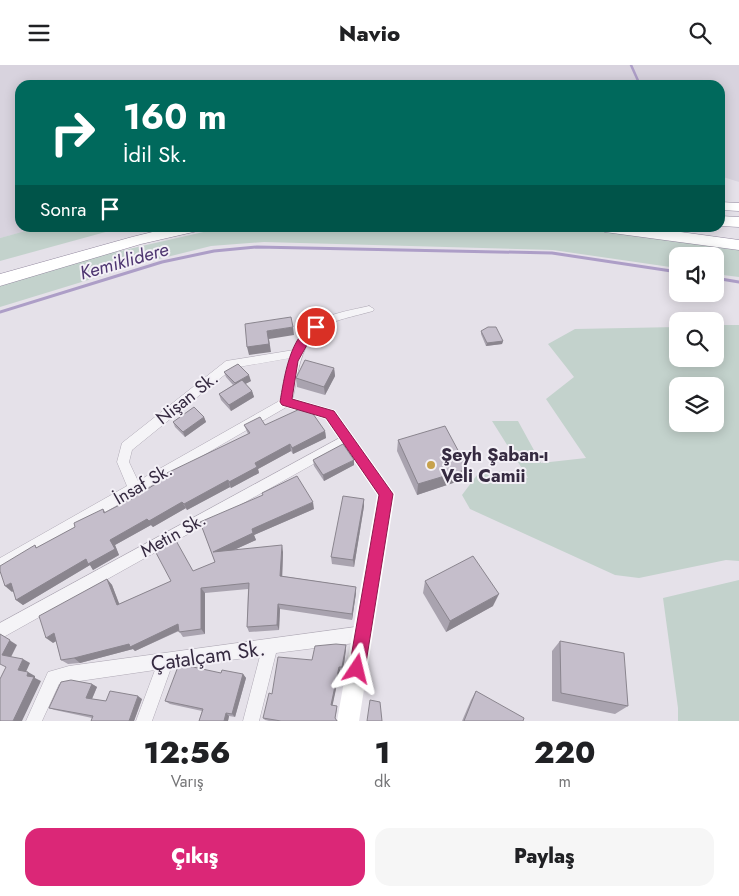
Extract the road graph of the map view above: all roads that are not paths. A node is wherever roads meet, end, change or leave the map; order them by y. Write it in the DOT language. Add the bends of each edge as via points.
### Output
graph roads {
  1 [pos="725,206"];
  2 [pos="739,207"];
  3 [pos="725,211"];
  4 [pos="739,212"];
  5 [pos="725,221"];
  6 [pos="739,222"];
  7 [pos="725,231"];
  8 [pos="128,232"];
  9 [pos="175,232"];
  10 [pos="642,232"];
  11 [pos="739,233"];
  12 [pos="739,245"];
  13 [pos="0,268"];
  14 [pos="0,280"];
  15 [pos="369,309"];
  16 [pos="297,353"];
  17 [pos="286,402"];
  18 [pos="347,439"];
  19 [pos="135,489"];
  20 [pos="0,566"];
  21 [pos="0,631"];
  22 [pos="363,634"];
  23 [pos="270,647"];
  24 [pos="166,661"];
  25 [pos="34,721"];
  26 [pos="144,721"];
  27 [pos="251,721"];
  28 [pos="348,721"];
  1 -- 2 [label="highway"];
  3 -- 4 [label="highway"];
  5 -- 6 [label="highway"];
  7 -- 11 [label="highway"];
  8 -- 13 [label="highway"];
  9 -- 14 [label="highway"];
  10 -- 12 [label="highway"];
  15 -- 16 [label="street" via="333,317 309,331"];
  16 -- 17 [label="street"];
  16 -- 19 [label="street, Nişan Sk." via="230,364 126,447 123,462"];
  17 -- 18 [label="street" via="330,414"];
  17 -- 19 [label="street, İnsaf Sk."];
  18 -- 21 [label="street, Metin Sk."];
  18 -- 22 [label="street" via="386,494"];
  19 -- 20 [label="street, İnsaf Sk."];
  22 -- 23 [label="street, Çatalçam Sk."];
  22 -- 28 [label="street"];
  23 -- 24 [label="street, Çatalçam Sk."];
  23 -- 27 [label="street"];
  24 -- 25 [label="street, Çatalçam Sk." via="54,679"];
  24 -- 26 [label="street"];
}
